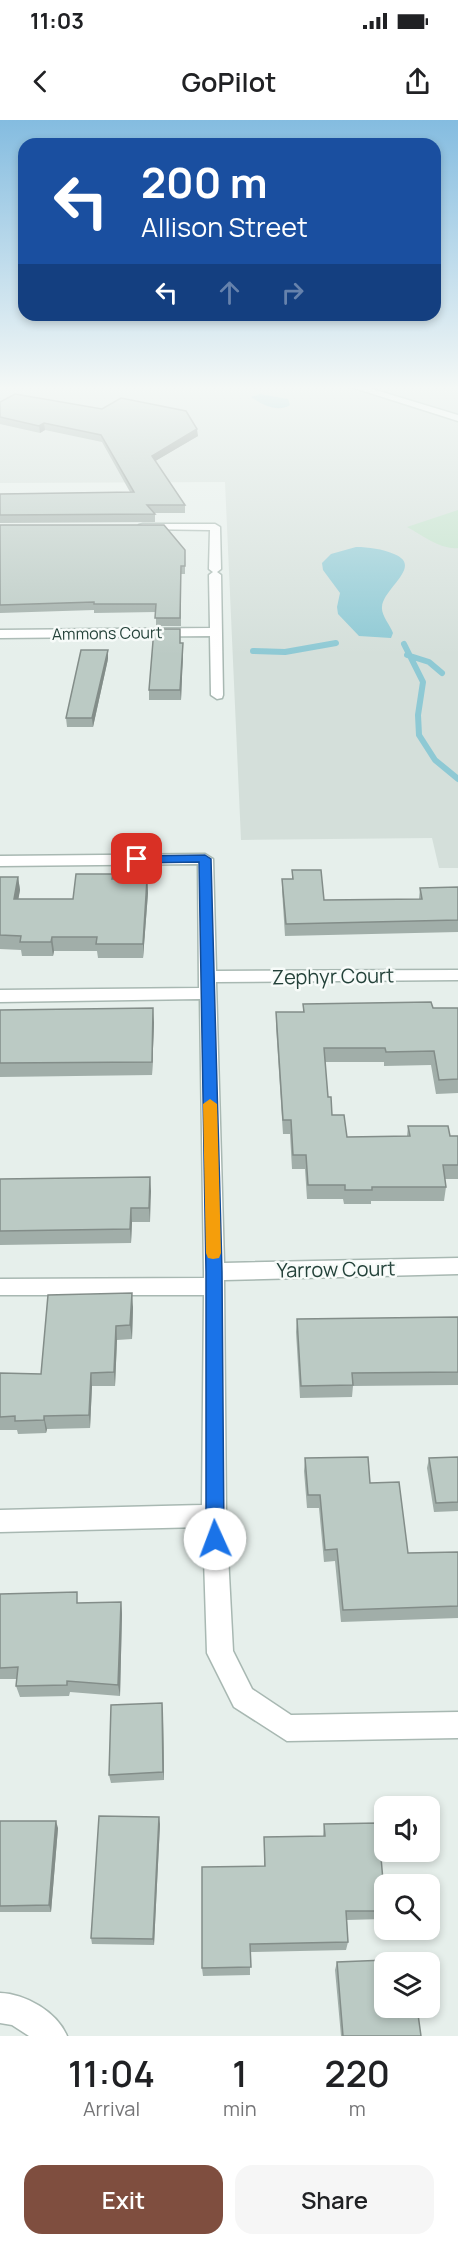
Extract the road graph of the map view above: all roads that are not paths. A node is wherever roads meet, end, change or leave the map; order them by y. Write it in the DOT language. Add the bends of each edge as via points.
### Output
graph roads {
  1 [pos="131,527"];
  2 [pos="215,632"];
  3 [pos="0,634"];
  4 [pos="217,695"];
  5 [pos="0,861"];
  6 [pos="458,975"];
  7 [pos="208,985"];
  8 [pos="0,996"];
  9 [pos="458,1266"];
  10 [pos="214,1279"];
  11 [pos="0,1287"];
  12 [pos="214,1516"];
  13 [pos="0,1521"];
  14 [pos="458,1725"];
  15 [pos="0,2008"];
  16 [pos="52,2036"];
  1 -- 2 [label="street" via="214,527"];
  2 -- 3 [label="street, Ammons Court"];
  2 -- 4 [label="street"];
  5 -- 7 [label="street" via="205,859"];
  6 -- 7 [label="street, Zephyr Court"];
  7 -- 8 [label="street, Zephyr Court"];
  7 -- 10 [label="street"];
  9 -- 10 [label="street, Yarrow Court"];
  10 -- 11 [label="street, Yarrow Court"];
  10 -- 12 [label="street"];
  12 -- 13 [label="street"];
  12 -- 14 [label="street" via="220,1653 243,1698 287,1728"];
  15 -- 16 [label="street" via="28,2017"];
}
